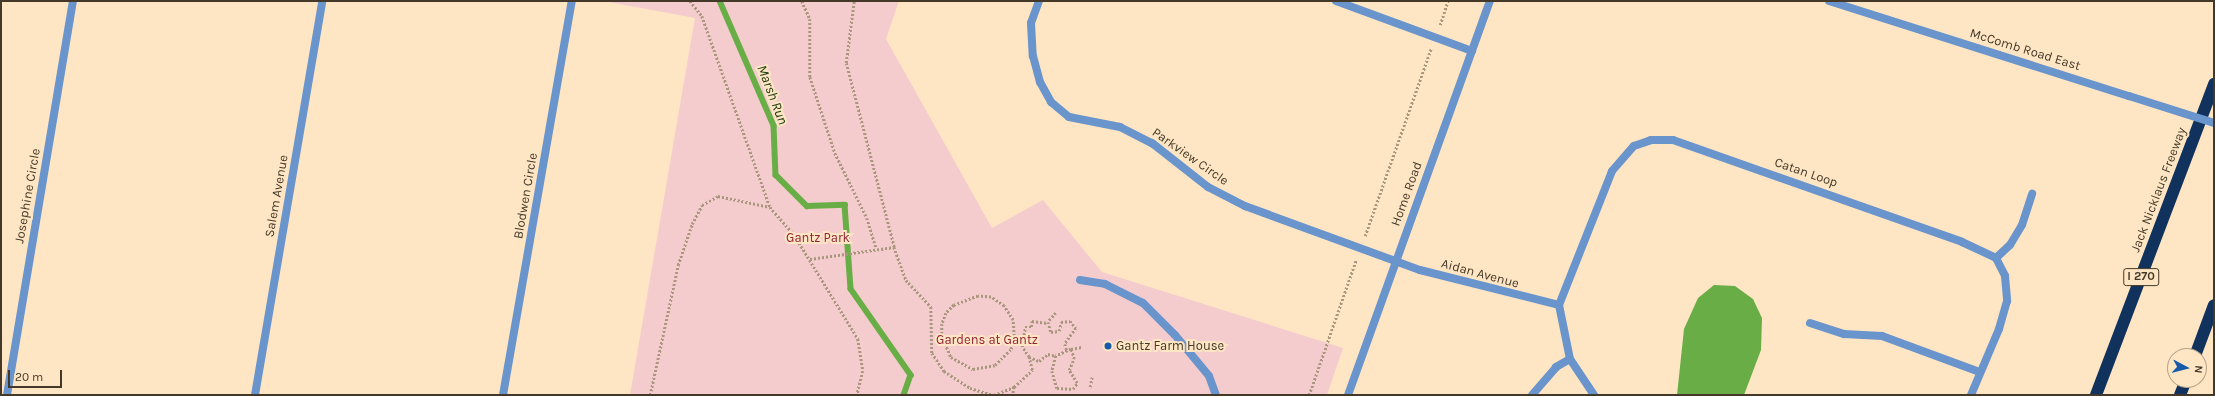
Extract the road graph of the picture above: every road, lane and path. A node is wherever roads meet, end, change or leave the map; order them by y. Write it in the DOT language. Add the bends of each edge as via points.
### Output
graph roads {
  1 [pos="73,1"];
  2 [pos="322,1"];
  3 [pos="572,1"];
  4 [pos="690,1"];
  5 [pos="802,1"];
  6 [pos="854,1"];
  7 [pos="1039,1"];
  8 [pos="1336,1"];
  9 [pos="1448,1"];
  10 [pos="1490,1"];
  11 [pos="1829,1"];
  12 [pos="1435,37"];
  13 [pos="1472,51"];
  14 [pos="2214,84"];
  15 [pos="2214,123"];
  16 [pos="2032,194"];
  17 [pos="770,207"];
  18 [pos="894,246"];
  19 [pos="876,248"];
  20 [pos="1360,248"];
  21 [pos="1996,258"];
  22 [pos="810,259"];
  23 [pos="1395,262"];
  24 [pos="1080,280"];
  25 [pos="1559,305"];
  26 [pos="2214,305"];
  27 [pos="1056,313"];
  28 [pos="1048,323"];
  29 [pos="1810,323"];
  30 [pos="1014,336"];
  31 [pos="1024,337"];
  32 [pos="1082,346"];
  33 [pos="2198,348"];
  34 [pos="1071,350"];
  35 [pos="1067,351"];
  36 [pos="1056,356"];
  37 [pos="1029,357"];
  38 [pos="1570,359"];
  39 [pos="1980,372"];
  40 [pos="1092,377"];
  41 [pos="1014,387"];
  42 [pos="1090,387"];
  43 [pos="7,395"];
  44 [pos="255,395"];
  45 [pos="503,395"];
  46 [pos="650,395"];
  47 [pos="857,395"];
  48 [pos="994,395"];
  49 [pos="1013,395"];
  50 [pos="1216,395"];
  51 [pos="1309,395"];
  52 [pos="1348,395"];
  53 [pos="1532,395"];
  54 [pos="1594,395"];
  55 [pos="1971,395"];
  56 [pos="2096,395"];
  1 -- 43 [label="street, Josephine Circle"];
  2 -- 44 [label="street, Salem Avenue"];
  3 -- 45 [label="street, Blodwen Circle"];
  4 -- 17 [label="path" via="702,16"];
  5 -- 19 [label="path" via="810,19 810,77 835,153 867,218"];
  6 -- 18 [label="path" via="846,63"];
  7 -- 20 [label="street, Parkview Circle" via="1031,23 1038,75 1051,102 1069,117 1120,127 1152,143 1208,187 1245,206"];
  8 -- 12 [label="street"];
  9 -- 12 [label="path"];
  10 -- 13 [label="street, Home Road"];
  11 -- 15 [label="street, McComb Road East, bridge"];
  12 -- 13 [label="street"];
  12 -- 20 [label="path"];
  13 -- 23 [label="street, Home Road"];
  14 -- 56 [label="highway, Jack Nicklaus Freeway / I 270"];
  16 -- 21 [label="street" via="2022,225 2010,245"];
  17 -- 22 [label="path" via="795,236"];
  17 -- 46 [label="path" via="718,196 702,205 692,224 678,265"];
  18 -- 19 [label="path"];
  18 -- 48 [label="path" via="906,280 931,307 932,353 944,371 970,388"];
  19 -- 22 [label="path"];
  20 -- 23 [label="street, Parkview Circle"];
  20 -- 51 [label="path"];
  21 -- 25 [label="street, Catan Loop" via="1962,242 1792,180 1672,140 1651,140 1634,146 1612,171"];
  21 -- 39 [label="street" via="2005,276 2007,301 1999,329"];
  22 -- 47 [label="path" via="858,338 863,371"];
  23 -- 25 [label="street, Aidan Avenue"];
  23 -- 52 [label="street, Home Road"];
  24 -- 50 [label="street" via="1106,284 1143,303 1175,335 1209,376"];
  25 -- 38 [label="street"];
  26 -- 33 [label="highway"];
  27 -- 28 [label="path"];
  28 -- 31 [label="path" via="1032,321 1031,328 1025,327"];
  28 -- 35 [label="path" via="1051,332 1055,333 1059,331 1061,322 1070,321 1076,328 1065,344"];
  29 -- 39 [label="street" via="1844,334 1882,336"];
  30 -- 30 [label="path" via="1011,349 1004,359 995,366 973,369 951,357 942,336 942,324 946,313 954,305 978,296 991,298 1004,306 1013,320"];
  30 -- 31 [label="path"];
  31 -- 37 [label="path" via="1022,346"];
  32 -- 34 [label="path"];
  34 -- 35 [label="path"];
  34 -- 36 [label="path" via="1074,359 1069,370 1076,383 1073,389 1054,386 1052,371"];
  35 -- 36 [label="path"];
  36 -- 37 [label="path" via="1048,354 1039,361"];
  37 -- 41 [label="path" via="1032,370"];
  38 -- 53 [label="street" via="1556,367"];
  38 -- 54 [label="street"];
  39 -- 55 [label="street"];
  40 -- 42 [label="path"];
  41 -- 48 [label="path"];
  41 -- 49 [label="path"];
}
